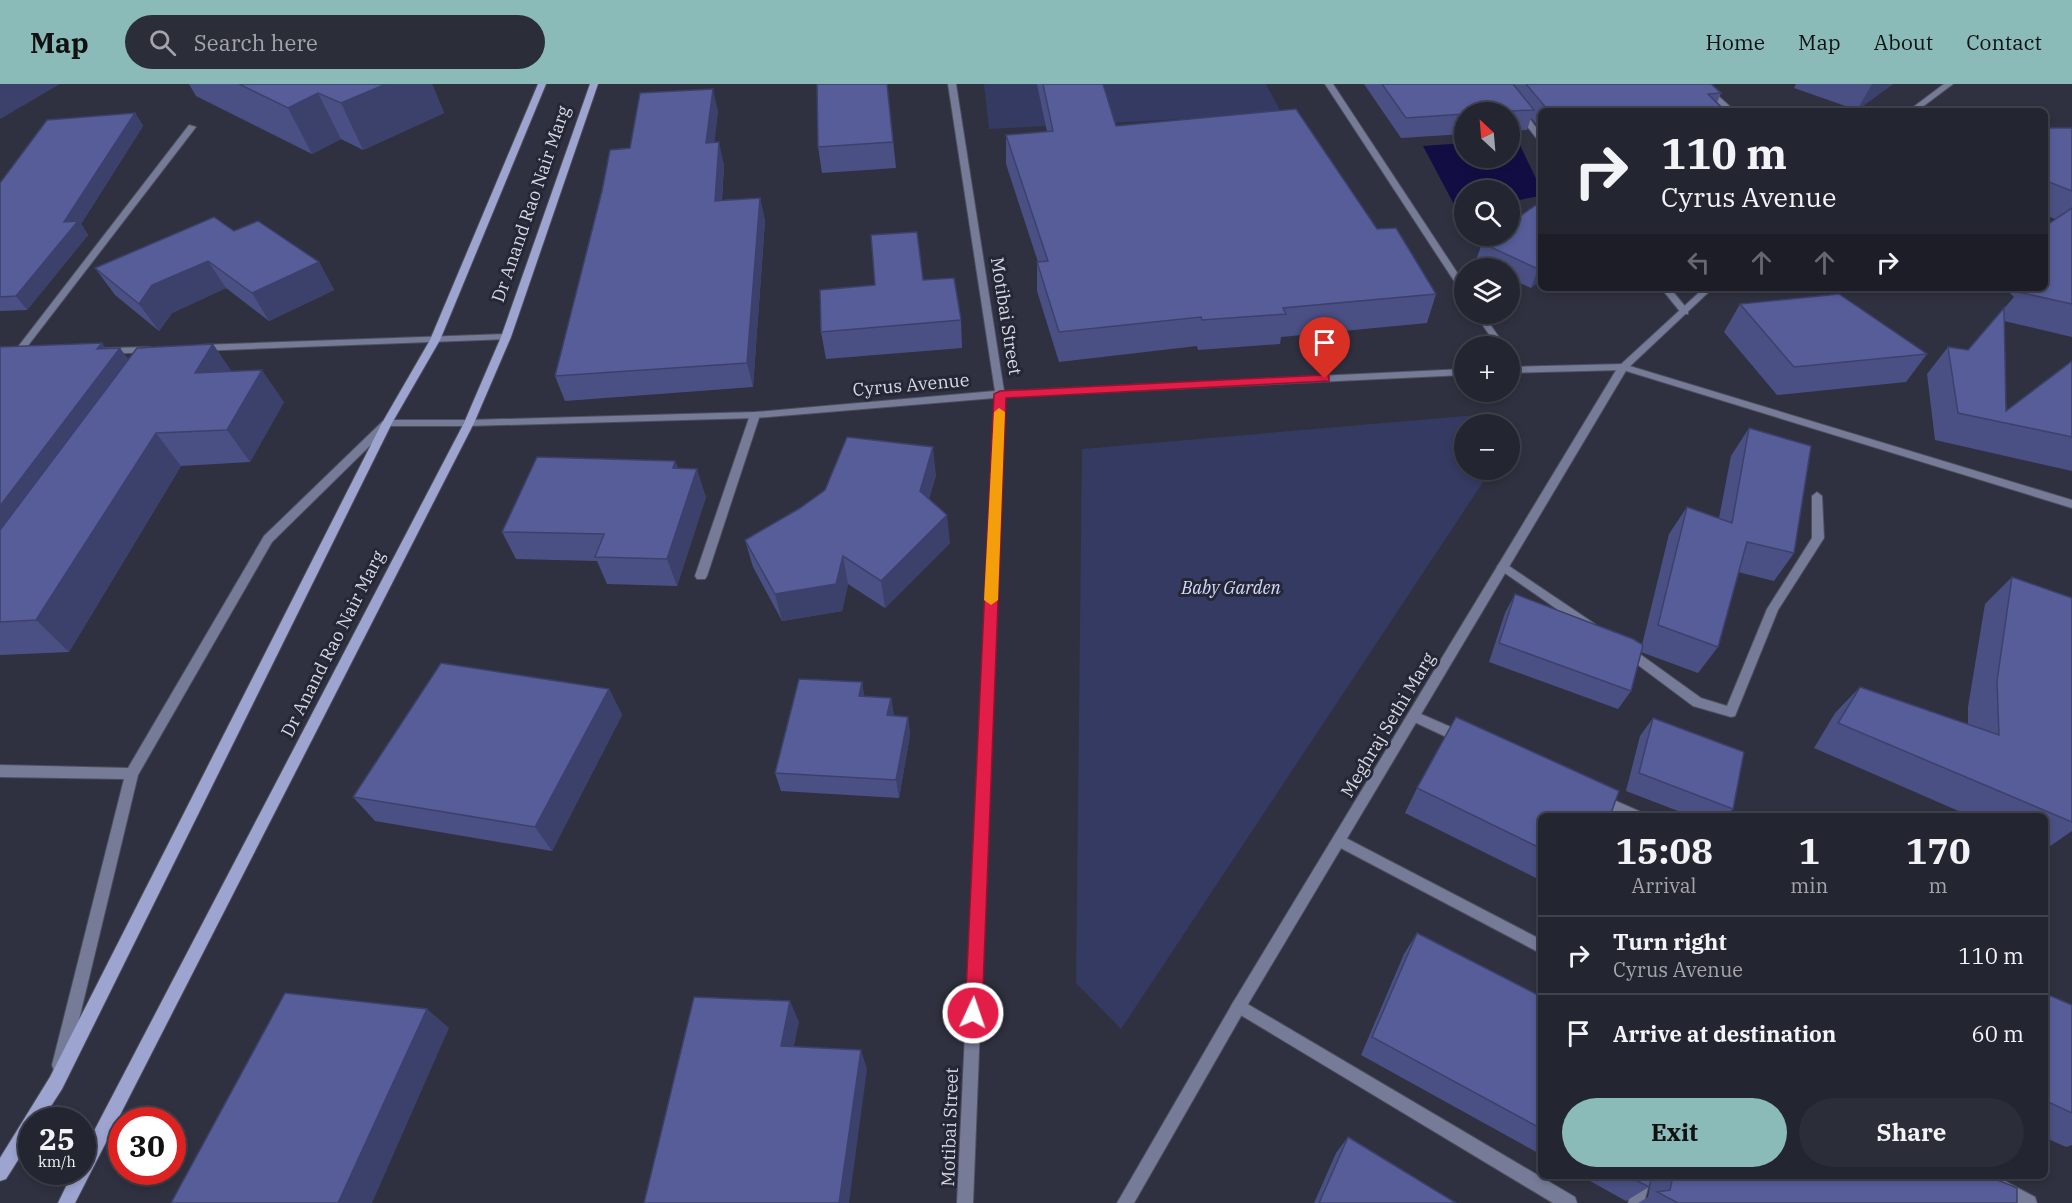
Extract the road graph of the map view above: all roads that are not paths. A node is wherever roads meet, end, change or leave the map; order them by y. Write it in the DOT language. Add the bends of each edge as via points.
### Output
graph roads {
  1 [pos="542,84"];
  2 [pos="594,84"];
  3 [pos="952,84"];
  4 [pos="1329,84"];
  5 [pos="1701,84"];
  6 [pos="1949,84"];
  7 [pos="1728,108"];
  8 [pos="1916,108"];
  9 [pos="1520,113"];
  10 [pos="192,127"];
  11 [pos="1538,135"];
  12 [pos="1454,275"];
  13 [pos="1668,291"];
  14 [pos="1706,291"];
  15 [pos="1685,312"];
  16 [pos="506,337"];
  17 [pos="435,340"];
  18 [pos="187,348"];
  19 [pos="164,349"];
  20 [pos="96,351"];
  21 [pos="28,354"];
  22 [pos="1623,367"];
  23 [pos="1520,369"];
  24 [pos="1454,372"];
  25 [pos="1000,394"];
  26 [pos="755,415"];
  27 [pos="387,423"];
  28 [pos="469,423"];
  29 [pos="1817,496"];
  30 [pos="2072,504"];
  31 [pos="1503,566"];
  32 [pos="701,576"];
  33 [pos="1599,632"];
  34 [pos="1618,645"];
  35 [pos="1414,716"];
  36 [pos="1470,741"];
  37 [pos="0,771"];
  38 [pos="132,774"];
  39 [pos="1584,793"];
  40 [pos="1629,813"];
  41 [pos="1340,841"];
  42 [pos="1538,945"];
  43 [pos="1239,1006"];
  44 [pos="56,1083"];
  45 [pos="41,1107"];
  46 [pos="18,1144"];
  47 [pos="0,1173"];
  48 [pos="1642,1179"];
  49 [pos="1984,1179"];
  50 [pos="66,1203"];
  51 [pos="965,1203"];
  52 [pos="1125,1203"];
  53 [pos="1569,1203"];
  54 [pos="1636,1203"];
  55 [pos="2029,1203"];
  1 -- 17 [label="main road, Dr Anand Rao Nair Marg"];
  2 -- 16 [label="main road, Dr Anand Rao Nair Marg"];
  3 -- 25 [label="street, Motibai Street"];
  4 -- 12 [label="street"];
  5 -- 7 [label="street"];
  6 -- 8 [label="street"];
  9 -- 11 [label="street"];
  10 -- 21 [label="street" via="13,354"];
  13 -- 15 [label="street"];
  14 -- 15 [label="street, Meghraj Sethi Marg"];
  15 -- 22 [label="street, Meghraj Sethi Marg"];
  16 -- 17 [label="street"];
  16 -- 28 [label="main road, Dr Anand Rao Nair Marg"];
  17 -- 18 [label="street"];
  17 -- 27 [label="main road, Dr Anand Rao Nair Marg"];
  19 -- 20 [label="street"];
  22 -- 23 [label="street"];
  22 -- 30 [label="street"];
  22 -- 31 [label="street, Meghraj Sethi Marg"];
  24 -- 25 [label="street, Cyrus Avenue"];
  25 -- 26 [label="street, Cyrus Avenue"];
  25 -- 51 [label="street, Motibai Street"];
  26 -- 28 [label="street, Cyrus Avenue"];
  26 -- 32 [label="street"];
  27 -- 28 [label="street, Cyrus Avenue"];
  27 -- 38 [label="street" via="268,539"];
  27 -- 44 [label="main road, Dr Anand Rao Nair Marg"];
  28 -- 50 [label="main road, Dr Anand Rao Nair Marg"];
  29 -- 34 [label="street" via="1818,538 1773,609 1731,712 1697,702"];
  31 -- 33 [label="street"];
  31 -- 35 [label="street, Meghraj Sethi Marg"];
  35 -- 36 [label="street"];
  35 -- 41 [label="street, Meghraj Sethi Marg"];
  37 -- 38 [label="street"];
  38 -- 44 [label="street"];
  39 -- 40 [label="street"];
  41 -- 42 [label="street"];
  41 -- 43 [label="street, Meghraj Sethi Marg"];
  43 -- 52 [label="street, Meghraj Sethi Marg"];
  43 -- 53 [label="street"];
  44 -- 45 [label="main road, Dr Anand Rao Nair Marg"];
  46 -- 47 [label="main road, Dr Anand Rao Nair Marg"];
  48 -- 54 [label="street"];
  49 -- 55 [label="street"];
}
